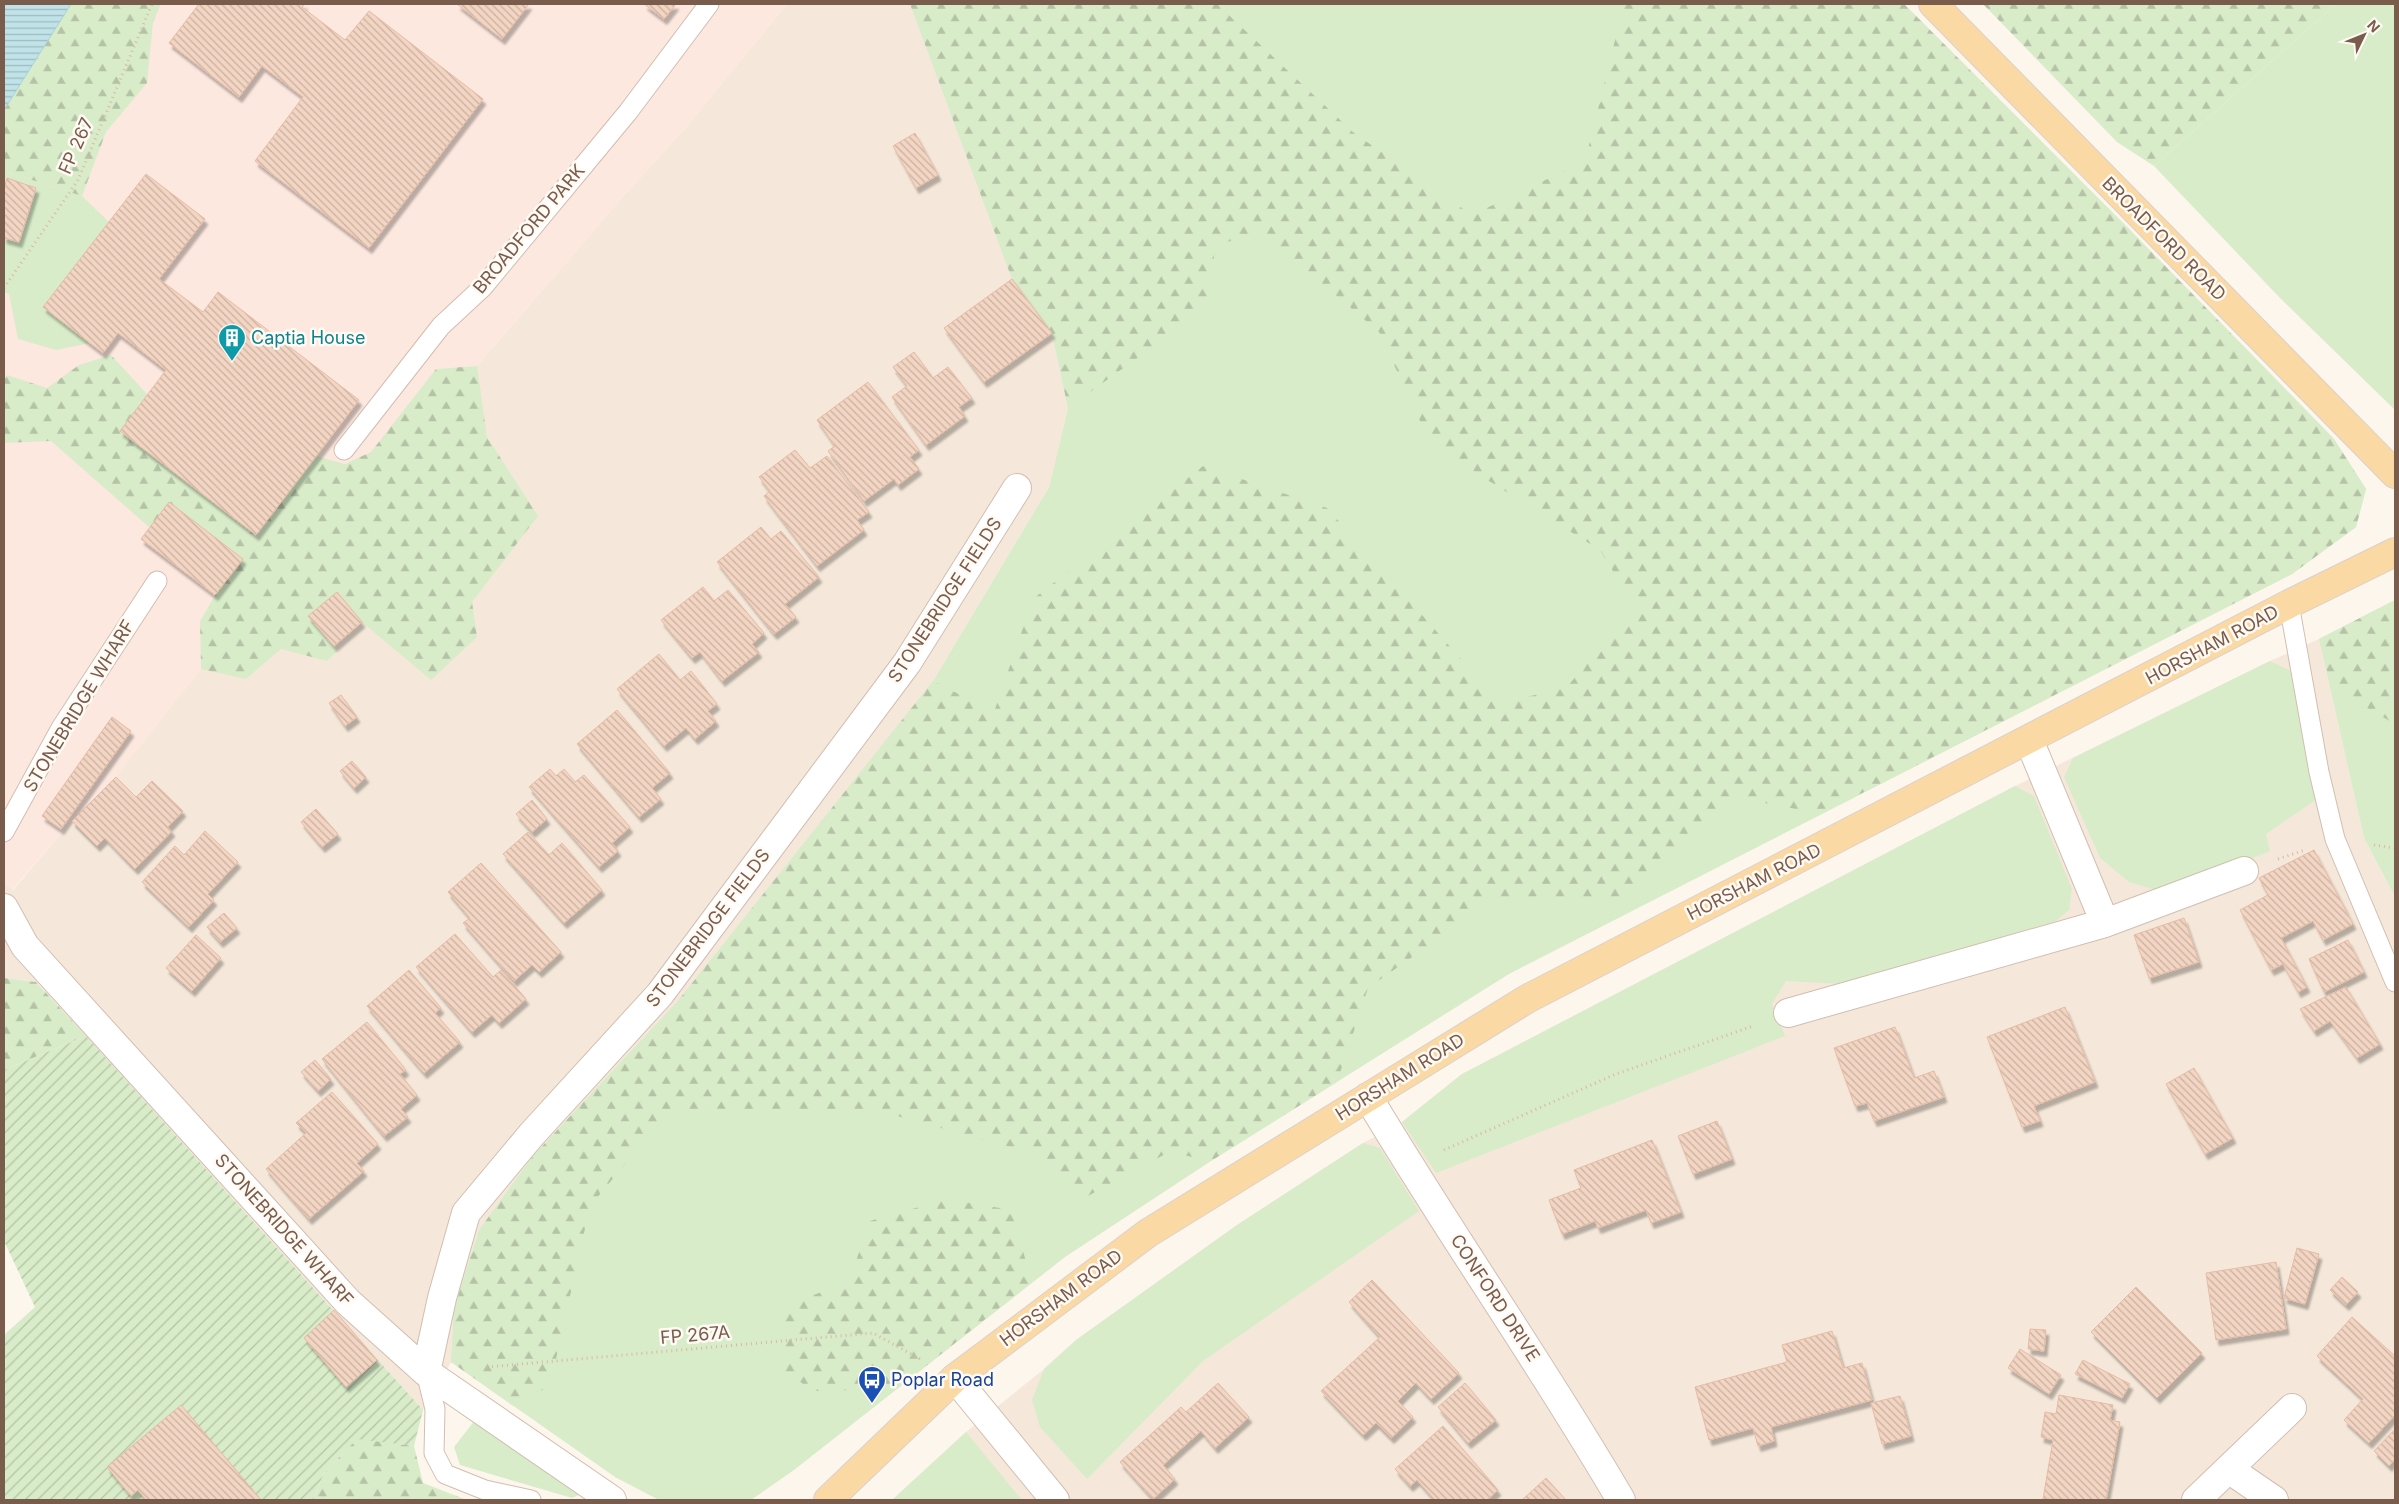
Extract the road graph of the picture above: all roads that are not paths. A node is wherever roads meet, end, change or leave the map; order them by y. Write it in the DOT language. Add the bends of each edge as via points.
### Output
graph roads {
  1 [pos="709,4"];
  2 [pos="1933,4"];
  3 [pos="344,450"];
  4 [pos="2395,474"];
  5 [pos="1017,488"];
  6 [pos="2395,552"];
  7 [pos="157,581"];
  8 [pos="2289,604"];
  9 [pos="2029,740"];
  10 [pos="4,832"];
  11 [pos="2244,871"];
  12 [pos="4,908"];
  13 [pos="2105,923"];
  14 [pos="2395,982"];
  15 [pos="1788,1013"];
  16 [pos="1368,1097"];
  17 [pos="426,1372"];
  18 [pos="954,1378"];
  19 [pos="2292,1408"];
  20 [pos="2230,1470"];
  21 [pos="531,1500"];
  22 [pos="612,1500"];
  23 [pos="828,1500"];
  24 [pos="1055,1500"];
  25 [pos="1621,1500"];
  26 [pos="2196,1500"];
  27 [pos="2274,1500"];
  1 -- 3 [label="lane, BROADFORD PARK" via="628,112 483,287 440,326"];
  2 -- 4 [label="main road, BROADFORD ROAD"];
  5 -- 17 [label="street, STONEBRIDGE FIELDS" via="907,663 660,994 532,1134 466,1213 442,1298"];
  6 -- 8 [label="main road, HORSHAM ROAD"];
  7 -- 10 [label="lane, STONEBRIDGE WHARF" via="61,728"];
  8 -- 9 [label="main road, HORSHAM ROAD"];
  8 -- 14 [label="lane" via="2334,839"];
  9 -- 13 [label="street"];
  9 -- 16 [label="main road, HORSHAM ROAD" via="1527,999"];
  11 -- 13 [label="street"];
  12 -- 17 [label="street, STONEBRIDGE WHARF" via="25,946 342,1295"];
  13 -- 15 [label="street"];
  16 -- 18 [label="main road, HORSHAM ROAD" via="1148,1233"];
  16 -- 25 [label="street, CONFORD DRIVE" via="1409,1166 1572,1416"];
  17 -- 21 [label="lane" via="435,1409 434,1454 445,1474 485,1490"];
  17 -- 22 [label="street, STONEBRIDGE WHARF"];
  18 -- 23 [label="main road, HORSHAM ROAD"];
  18 -- 24 [label="street"];
  19 -- 20 [label="street"];
  20 -- 26 [label="street"];
  20 -- 27 [label="street"];
}
